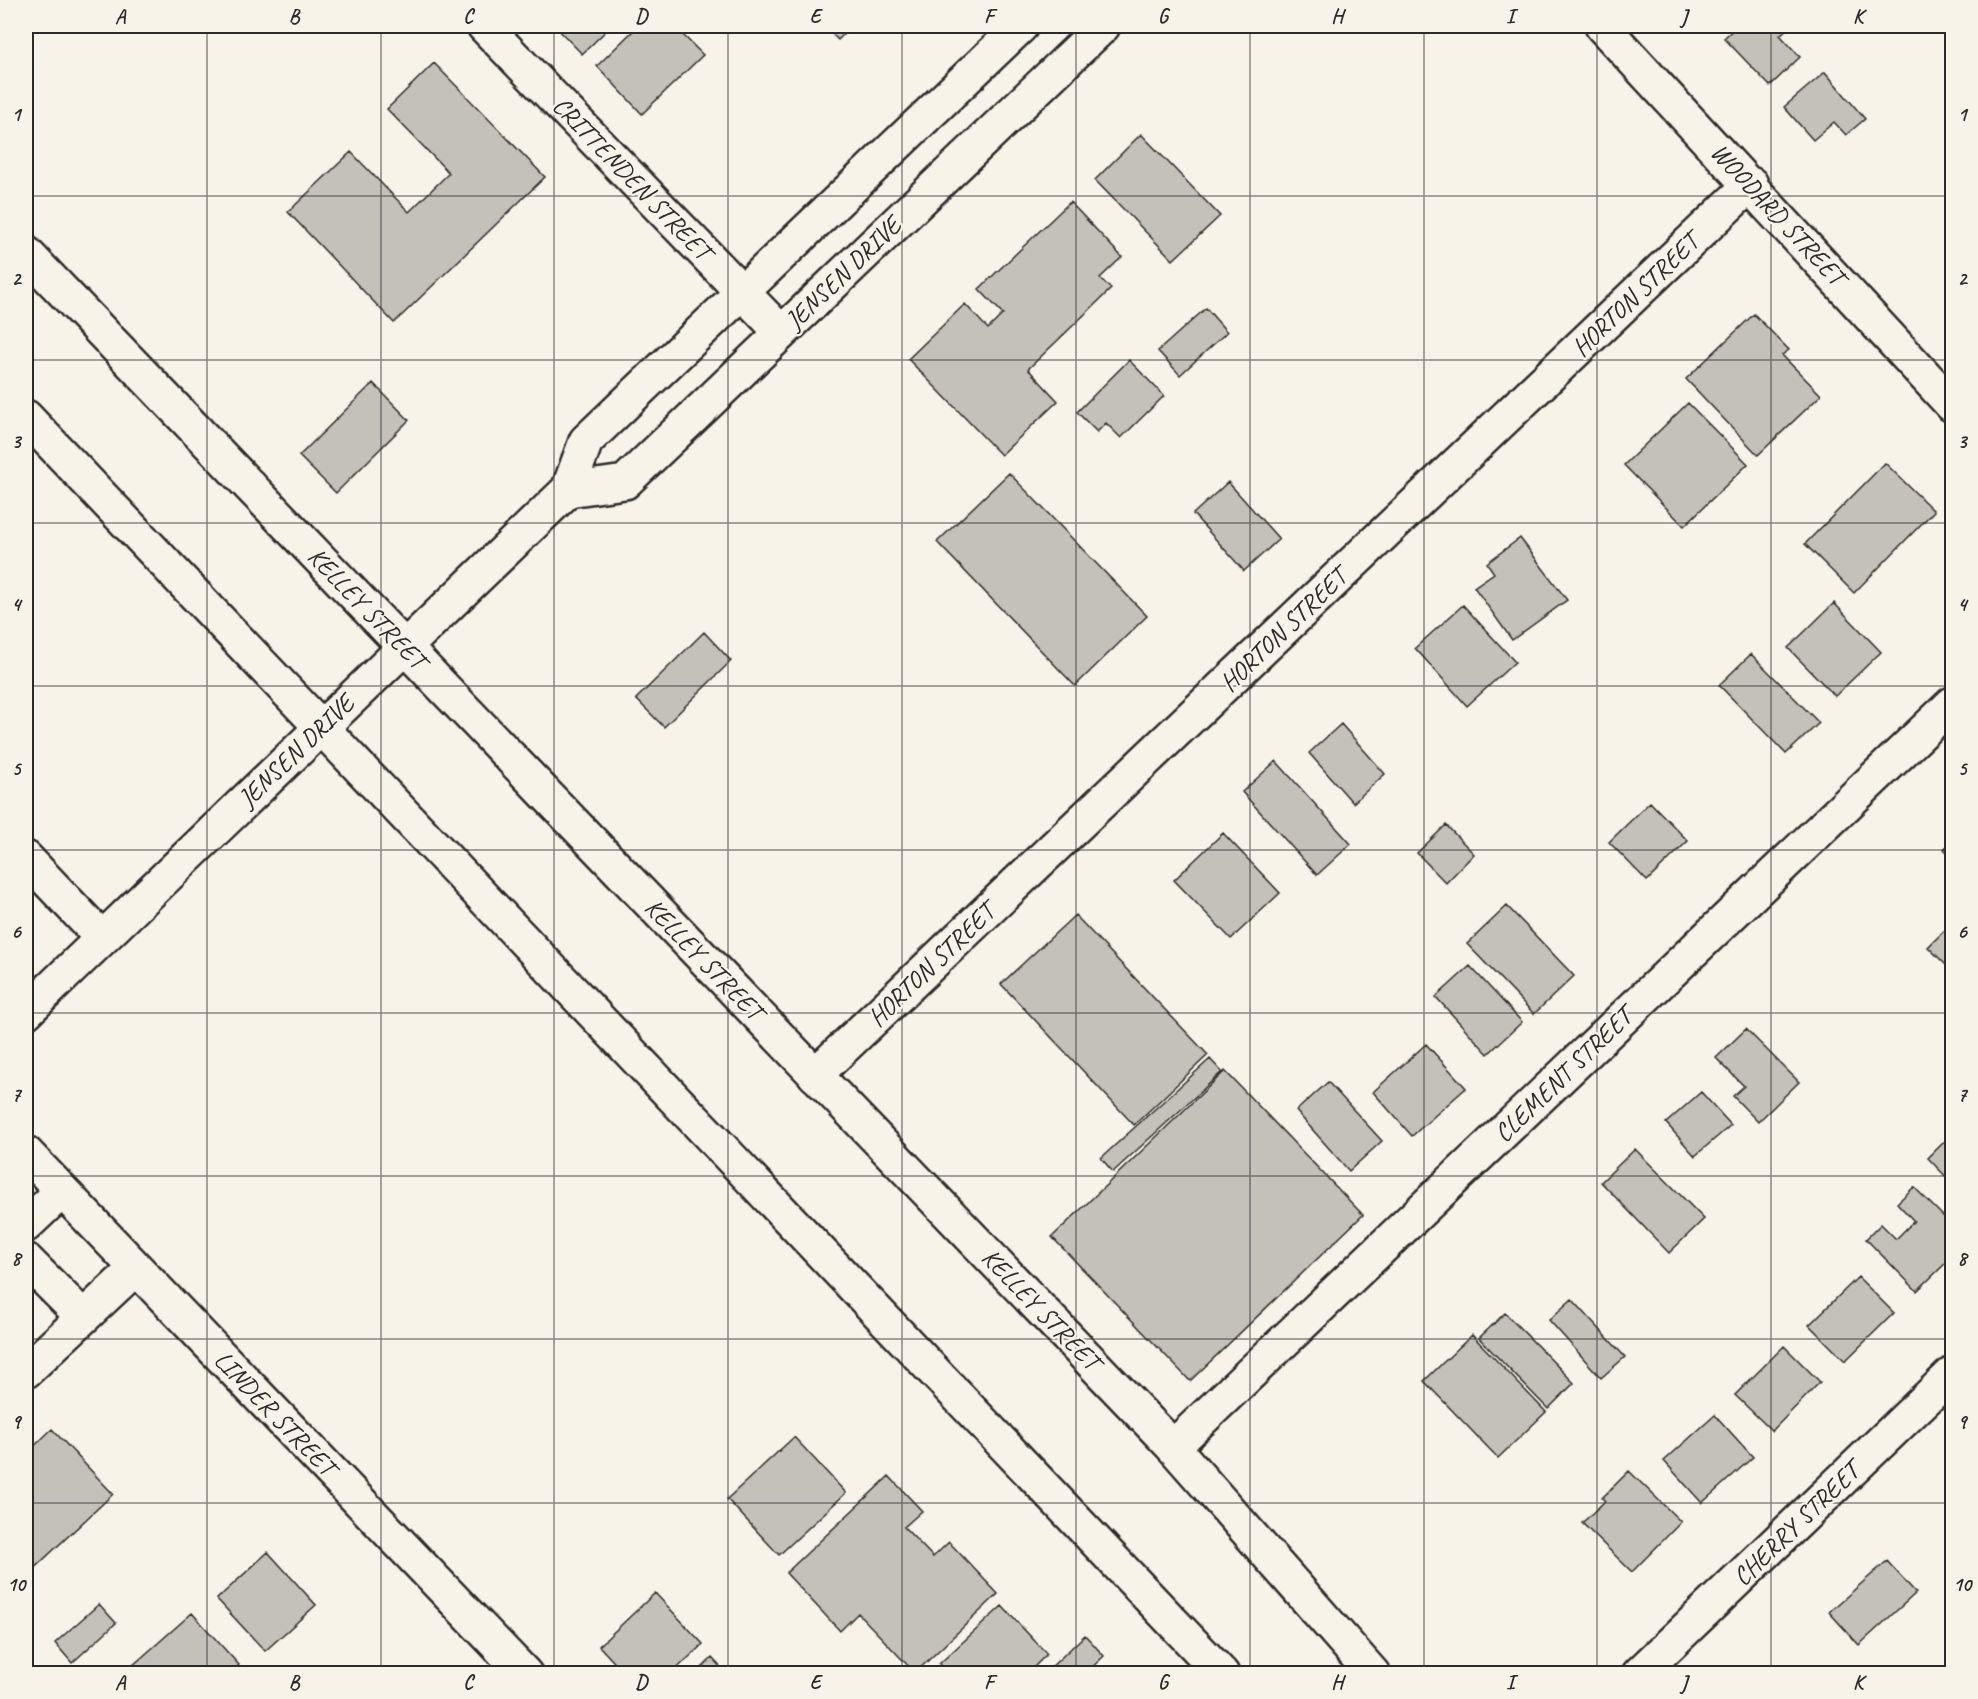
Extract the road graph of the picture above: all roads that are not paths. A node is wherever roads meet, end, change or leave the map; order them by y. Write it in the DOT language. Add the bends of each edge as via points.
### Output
graph roads {
  1 [pos="484,26"];
  2 [pos="1022,26"];
  3 [pos="1103,26"];
  4 [pos="1602,26"];
  5 [pos="1751,184"];
  6 [pos="26,253"];
  7 [pos="742,291"];
  8 [pos="781,332"];
  9 [pos="1953,405"];
  10 [pos="26,417"];
  11 [pos="568,490"];
  12 [pos="405,647"];
  13 [pos="1953,704"];
  14 [pos="319,728"];
  15 [pos="26,858"];
  16 [pos="102,938"];
  17 [pos="26,1012"];
  18 [pos="815,1075"];
  19 [pos="26,1153"];
  20 [pos="62,1191"];
  21 [pos="26,1225"];
  22 [pos="26,1260"];
  23 [pos="136,1268"];
  24 [pos="83,1317"];
  25 [pos="26,1371"];
  26 [pos="1953,1374"];
  27 [pos="1173,1447"];
  28 [pos="525,1674"];
  29 [pos="1222,1674"];
  30 [pos="1373,1674"];
  31 [pos="1639,1674"];
  1 -- 7 [label="main road, CRITTENDEN STREET"];
  2 -- 7 [label="main road, JENSEN DRIVE"];
  3 -- 8 [label="main road, JENSEN DRIVE"];
  4 -- 5 [label="main road, WOODARD STREET"];
  5 -- 9 [label="main road, WOODARD STREET"];
  5 -- 18 [label="main road, HORTON STREET"];
  6 -- 12 [label="main road, KELLEY STREET"];
  7 -- 8 [label="main road, CRITTENDEN STREET"];
  7 -- 11 [label="main road, JENSEN DRIVE" via="586,441"];
  8 -- 11 [label="main road, JENSEN DRIVE" via="625,482"];
  10 -- 14 [label="main road"];
  11 -- 12 [label="main road, JENSEN DRIVE"];
  12 -- 14 [label="main road, JENSEN DRIVE"];
  12 -- 18 [label="main road, KELLEY STREET"];
  13 -- 27 [label="main road, CLEMENT STREET"];
  14 -- 16 [label="main road, JENSEN DRIVE"];
  14 -- 29 [label="main road"];
  15 -- 16 [label="main road"];
  16 -- 17 [label="main road, JENSEN DRIVE"];
  18 -- 27 [label="main road, KELLEY STREET"];
  19 -- 20 [label="main road, LINDER STREET"];
  20 -- 21 [label="main road"];
  20 -- 23 [label="main road, LINDER STREET"];
  22 -- 24 [label="main road"];
  23 -- 24 [label="main road"];
  23 -- 28 [label="main road, LINDER STREET"];
  24 -- 25 [label="main road"];
  26 -- 31 [label="main road, CHERRY STREET"];
  27 -- 30 [label="main road, KELLEY STREET"];
}
